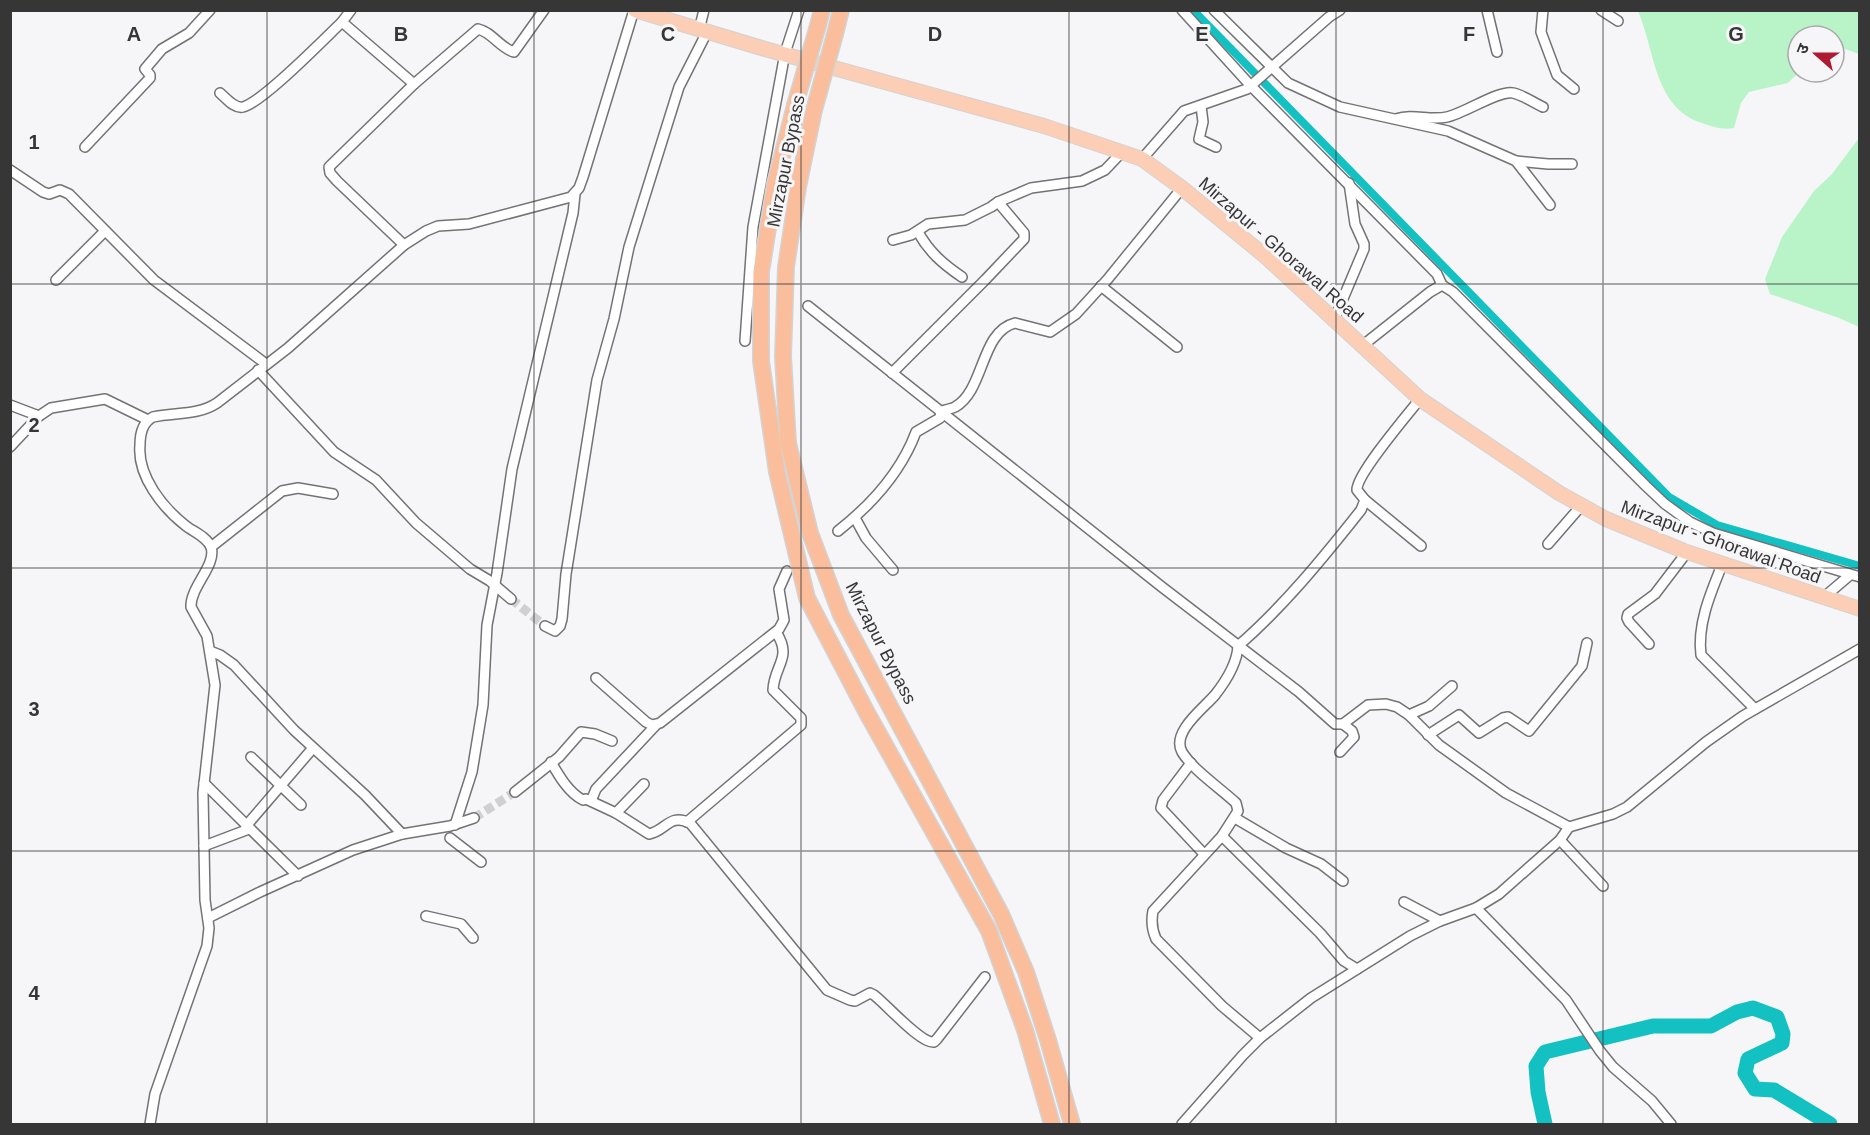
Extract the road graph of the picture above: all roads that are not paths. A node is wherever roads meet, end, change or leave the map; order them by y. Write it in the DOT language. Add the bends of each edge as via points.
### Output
graph roads {
  1 [pos="210,10"];
  2 [pos="351,10"];
  3 [pos="544,10"];
  4 [pos="634,10"];
  5 [pos="704,10"];
  6 [pos="799,10"];
  7 [pos="822,10"];
  8 [pos="841,10"];
  9 [pos="1182,10"];
  10 [pos="1214,10"];
  11 [pos="1340,10"];
  12 [pos="1487,10"];
  13 [pos="1542,10"];
  14 [pos="1601,10"];
  15 [pos="1618,21"];
  16 [pos="342,22"];
  17 [pos="703,31"];
  18 [pos="1497,52"];
  19 [pos="785,53"];
  20 [pos="1268,71"];
  21 [pos="414,84"];
  22 [pos="1254,84"];
  23 [pos="1574,89"];
  24 [pos="220,93"];
  25 [pos="1201,106"];
  26 [pos="1543,107"];
  27 [pos="1394,120"];
  28 [pos="85,147"];
  29 [pos="1216,147"];
  30 [pos="1122,152"];
  31 [pos="1142,159"];
  32 [pos="1516,161"];
  33 [pos="1572,164"];
  34 [pos="10,170"];
  35 [pos="1349,183"];
  36 [pos="1182,188"];
  37 [pos="575,194"];
  38 [pos="998,202"];
  39 [pos="1550,205"];
  40 [pos="105,231"];
  41 [pos="918,232"];
  42 [pos="893,240"];
  43 [pos="404,244"];
  44 [pos="962,277"];
  45 [pos="56,280"];
  46 [pos="1442,285"];
  47 [pos="1101,286"];
  48 [pos="808,306"];
  49 [pos="1334,320"];
  50 [pos="745,341"];
  51 [pos="1362,346"];
  52 [pos="1177,347"];
  53 [pos="266,364"];
  54 [pos="258,370"];
  55 [pos="892,373"];
  56 [pos="1420,399"];
  57 [pos="10,405"];
  58 [pos="941,411"];
  59 [pos="39,416"];
  60 [pos="148,420"];
  61 [pos="10,447"];
  62 [pos="333,494"];
  63 [pos="1365,500"];
  64 [pos="1581,506"];
  65 [pos="855,518"];
  66 [pos="838,531"];
  67 [pos="1548,544"];
  68 [pos="1421,546"];
  69 [pos="211,547"];
  70 [pos="1687,552"];
  71 [pos="1722,565"];
  72 [pos="893,570"];
  73 [pos="787,571"];
  74 [pos="1855,576"];
  75 [pos="495,586"];
  76 [pos="1823,597"];
  77 [pos="511,599"];
  78 [pos="1860,609"];
  79 [pos="545,626"];
  80 [pos="776,632"];
  81 [pos="1587,643"];
  82 [pos="1649,644"];
  83 [pos="1238,646"];
  84 [pos="1860,649"];
  85 [pos="210,651"];
  86 [pos="596,678"];
  87 [pos="1452,686"];
  88 [pos="1755,709"];
  89 [pos="1409,715"];
  90 [pos="1343,724"];
  91 [pos="656,725"];
  92 [pos="1428,735"];
  93 [pos="612,741"];
  94 [pos="313,748"];
  95 [pos="1340,752"];
  96 [pos="251,757"];
  97 [pos="552,762"];
  98 [pos="1191,763"];
  99 [pos="204,783"];
  100 [pos="644,784"];
  101 [pos="280,787"];
  102 [pos="515,792"];
  103 [pos="591,801"];
  104 [pos="301,805"];
  105 [pos="616,813"];
  106 [pos="474,818"];
  107 [pos="1235,818"];
  108 [pos="687,822"];
  109 [pos="455,825"];
  110 [pos="248,827"];
  111 [pos="1569,827"];
  112 [pos="402,834"];
  113 [pos="1222,836"];
  114 [pos="450,838"];
  115 [pos="1560,840"];
  116 [pos="204,846"];
  117 [pos="1204,854"];
  118 [pos="482,862"];
  119 [pos="298,876"];
  120 [pos="1343,881"];
  121 [pos="1603,886"];
  122 [pos="1404,902"];
  123 [pos="1476,908"];
  124 [pos="426,916"];
  125 [pos="208,918"];
  126 [pos="1440,921"];
  127 [pos="473,938"];
  128 [pos="1357,969"];
  129 [pos="984,978"];
  130 [pos="1260,1038"];
  131 [pos="150,1125"];
  132 [pos="1052,1125"];
  133 [pos="1072,1125"];
  134 [pos="1182,1125"];
  135 [pos="1671,1125"];
  1 -- 28 [label="street" via="189,33 153,58 145,69 150,78"];
  2 -- 16 [label="street"];
  3 -- 21 [label="street" via="514,52 478,29"];
  4 -- 17 [label="main road, Mirzapur - Ghorawal Road"];
  4 -- 37 [label="street" via="584,177"];
  5 -- 17 [label="street"];
  6 -- 19 [label="street"];
  7 -- 132 [label="highway, Mirzapur Bypass, bridge" via="775,184 761,272 761,361 777,472 807,598 988,931 1025,1030"];
  8 -- 133 [label="highway, Mirzapur Bypass, bridge" via="814,110 786,267 783,356 788,443 810,533 842,615 1001,914 1029,983"];
  9 -- 22 [label="street"];
  10 -- 20 [label="street"];
  11 -- 20 [label="street"];
  12 -- 18 [label="street"];
  13 -- 23 [label="street" via="1541,32 1557,75"];
  14 -- 15 [label="street"];
  16 -- 21 [label="street"];
  16 -- 24 [label="street" via="256,100 238,107"];
  17 -- 19 [label="main road, Mirzapur - Ghorawal Road"];
  17 -- 79 [label="street" via="679,87 629,247 597,380 560,626 555,631"];
  19 -- 30 [label="main road, Mirzapur - Ghorawal Road"];
  19 -- 50 [label="street" via="753,227"];
  20 -- 22 [label="street"];
  20 -- 27 [label="street" via="1340,107"];
  21 -- 43 [label="street" via="329,167 337,181"];
  22 -- 25 [label="street"];
  22 -- 35 [label="street"];
  25 -- 29 [label="street" via="1199,139"];
  25 -- 31 [label="street" via="1184,111"];
  26 -- 27 [label="street" via="1509,92 1448,117 1410,116"];
  27 -- 32 [label="street" via="1448,131"];
  30 -- 31 [label="main road, Mirzapur - Ghorawal Road"];
  30 -- 38 [label="street" via="1105,170 1082,181 1031,188"];
  31 -- 36 [label="main road, Mirzapur - Ghorawal Road"];
  32 -- 33 [label="street"];
  32 -- 39 [label="street"];
  34 -- 40 [label="street" via="46,194 66,191"];
  35 -- 46 [label="street" via="1437,274"];
  35 -- 49 [label="street" via="1354,224 1365,244"];
  36 -- 47 [label="street"];
  36 -- 49 [label="main road, Mirzapur - Ghorawal Road" via="1265,256"];
  37 -- 43 [label="street" via="470,224 438,226"];
  37 -- 75 [label="street" via="512,469"];
  38 -- 41 [label="street" via="965,220 928,224"];
  38 -- 55 [label="street" via="1024,238"];
  40 -- 45 [label="street"];
  40 -- 53 [label="street" via="154,280"];
  41 -- 42 [label="street"];
  41 -- 44 [label="street" via="939,261"];
  43 -- 53 [label="street"];
  46 -- 51 [label="street"];
  46 -- 74 [label="street" via="1681,516 1725,537"];
  47 -- 52 [label="street"];
  47 -- 58 [label="street" via="1076,314 1050,332 1010,325 993,343 974,387 956,406"];
  48 -- 55 [label="street"];
  49 -- 51 [label="main road, Mirzapur - Ghorawal Road"];
  51 -- 56 [label="main road, Mirzapur - Ghorawal Road"];
  53 -- 54 [label="street"];
  54 -- 60 [label="street" via="208,409"];
  54 -- 75 [label="street" via="334,452 376,480 416,523"];
  55 -- 58 [label="street"];
  56 -- 63 [label="street" via="1359,481 1358,490"];
  56 -- 64 [label="main road, Mirzapur - Ghorawal Road"];
  57 -- 59 [label="street"];
  58 -- 65 [label="street" via="940,418 916,432 894,473"];
  58 -- 83 [label="street"];
  59 -- 60 [label="street" via="51,408 105,399"];
  59 -- 61 [label="street"];
  60 -- 69 [label="street" via="140,437 139,452 150,484 166,507"];
  62 -- 69 [label="street" via="298,488 282,491"];
  63 -- 68 [label="street"];
  63 -- 83 [label="street" via="1305,578"];
  64 -- 67 [label="street"];
  64 -- 70 [label="main road, Mirzapur - Ghorawal Road"];
  65 -- 66 [label="street"];
  65 -- 72 [label="street"];
  69 -- 85 [label="street" via="212,555 190,601"];
  70 -- 71 [label="main road, Mirzapur - Ghorawal Road"];
  70 -- 82 [label="street" via="1655,594 1628,614 1629,622"];
  71 -- 76 [label="main road, Mirzapur - Ghorawal Road"];
  71 -- 88 [label="street" via="1702,623 1701,655"];
  73 -- 80 [label="street" via="779,595 784,620"];
  74 -- 76 [label="street"];
  75 -- 77 [label="street"];
  75 -- 109 [label="street" via="476,749"];
  76 -- 78 [label="main road, Mirzapur - Ghorawal Road"];
  80 -- 91 [label="street"];
  80 -- 108 [label="street" via="784,651 773,690 801,718 801,725"];
  81 -- 92 [label="street" via="1582,666 1529,731 1508,717 1479,733 1459,715"];
  83 -- 90 [label="street" via="1335,724"];
  83 -- 98 [label="street" via="1237,658 1224,682 1188,723 1180,739"];
  84 -- 88 [label="street"];
  85 -- 94 [label="street" via="234,665"];
  85 -- 99 [label="street" via="215,686"];
  86 -- 91 [label="street" via="646,722"];
  87 -- 89 [label="street" via="1429,706"];
  88 -- 111 [label="street" via="1706,742 1627,807"];
  89 -- 90 [label="street" via="1397,707 1373,704"];
  89 -- 92 [label="street"];
  90 -- 95 [label="street" via="1354,737"];
  91 -- 103 [label="street" via="596,789"];
  92 -- 111 [label="street" via="1506,793"];
  93 -- 97 [label="street" via="580,732"];
  94 -- 101 [label="street"];
  94 -- 112 [label="street"];
  96 -- 101 [label="street"];
  97 -- 102 [label="street"];
  97 -- 103 [label="street" via="577,797"];
  98 -- 107 [label="street" via="1236,803"];
  98 -- 117 [label="street" via="1161,808"];
  99 -- 110 [label="street"];
  99 -- 116 [label="street"];
  100 -- 105 [label="street"];
  101 -- 104 [label="street"];
  101 -- 110 [label="street"];
  103 -- 105 [label="street"];
  105 -- 108 [label="street" via="649,834 672,821"];
  106 -- 109 [label="street"];
  107 -- 113 [label="street"];
  107 -- 120 [label="street" via="1321,864"];
  108 -- 129 [label="street" via="827,990 850,1000 874,995 932,1043"];
  109 -- 112 [label="street"];
  110 -- 116 [label="street"];
  110 -- 119 [label="street"];
  111 -- 115 [label="street"];
  112 -- 119 [label="street" via="353,850"];
  113 -- 117 [label="street"];
  113 -- 128 [label="street" via="1344,962"];
  114 -- 118 [label="street"];
  115 -- 121 [label="street"];
  115 -- 123 [label="street" via="1508,888"];
  116 -- 125 [label="street"];
  117 -- 130 [label="street" via="1153,911 1154,933 1222,1006"];
  119 -- 125 [label="street"];
  122 -- 126 [label="street"];
  123 -- 126 [label="street"];
  123 -- 135 [label="street" via="1566,1000 1613,1067 1652,1101"];
  124 -- 127 [label="street" via="461,924"];
  125 -- 131 [label="street" via="207,946 154,1094"];
  126 -- 128 [label="street"];
  128 -- 130 [label="street" via="1311,998"];
  130 -- 134 [label="street"];
}
